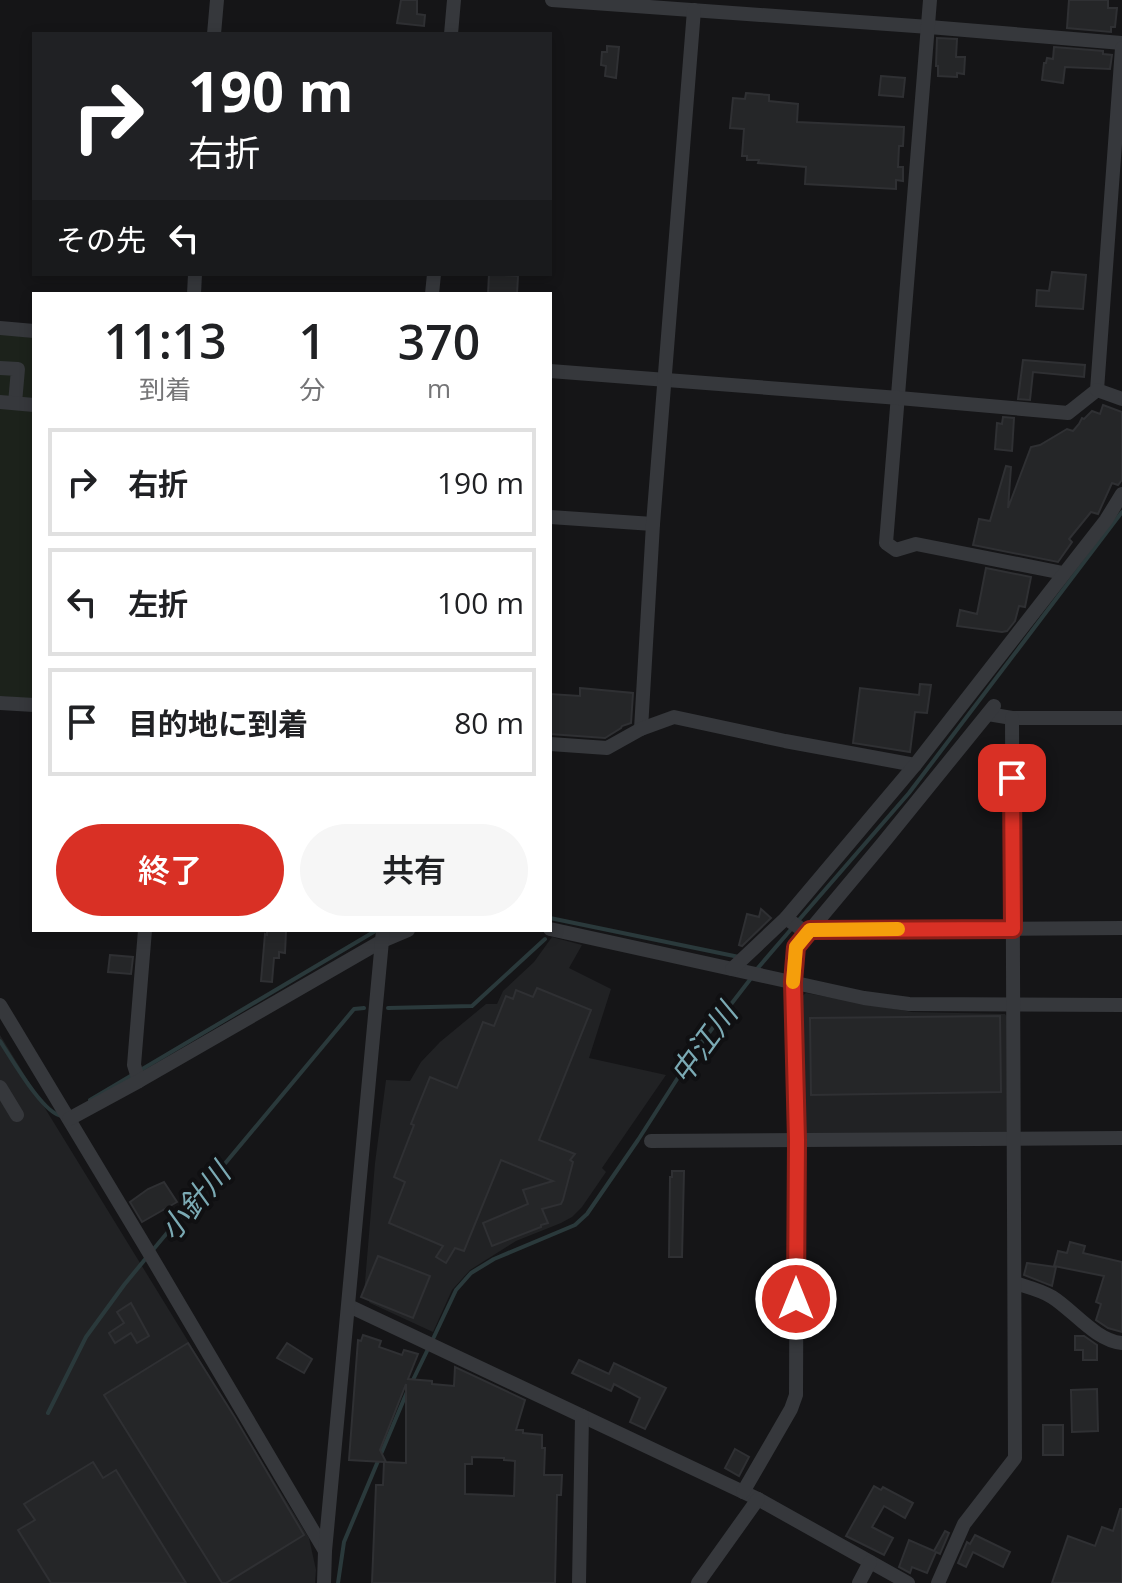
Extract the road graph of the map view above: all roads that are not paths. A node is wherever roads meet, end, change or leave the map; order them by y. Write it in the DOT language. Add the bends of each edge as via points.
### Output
graph roads {
  1 [pos="217,0"];
  2 [pos="454,0"];
  3 [pos="552,0"];
  4 [pos="930,0"];
  5 [pos="694,10"];
  6 [pos="929,27"];
  7 [pos="214,32"];
  8 [pos="451,32"];
  9 [pos="1122,46"];
  10 [pos="0,328"];
  11 [pos="32,331"];
  12 [pos="0,368"];
  13 [pos="552,371"];
  14 [pos="665,380"];
  15 [pos="1097,390"];
  16 [pos="899,398"];
  17 [pos="1122,399"];
  18 [pos="7,403"];
  19 [pos="32,405"];
  20 [pos="1122,494"];
  21 [pos="552,517"];
  22 [pos="653,524"];
  23 [pos="1063,573"];
  24 [pos="0,703"];
  25 [pos="32,705"];
  26 [pos="1012,718"];
  27 [pos="1122,718"];
  28 [pos="641,729"];
  29 [pos="552,744"];
  30 [pos="915,765"];
  31 [pos="786,918"];
  32 [pos="1122,928"];
  33 [pos="552,929"];
  34 [pos="806,929"];
  35 [pos="1013,929"];
  36 [pos="145,932"];
  37 [pos="382,936"];
  38 [pos="735,970"];
  39 [pos="793,982"];
  40 [pos="0,1005"];
  41 [pos="1013,1005"];
  42 [pos="1122,1005"];
  43 [pos="139,1080"];
  44 [pos="0,1087"];
  45 [pos="17,1115"];
  46 [pos="69,1119"];
  47 [pos="1122,1138"];
  48 [pos="797,1140"];
  49 [pos="1014,1140"];
  50 [pos="651,1141"];
  51 [pos="1015,1283"];
  52 [pos="349,1306"];
  53 [pos="1122,1343"];
  54 [pos="582,1416"];
  55 [pos="743,1492"];
  56 [pos="758,1499"];
  57 [pos="325,1551"];
  58 [pos="870,1562"];
  59 [pos="324,1583"];
  60 [pos="579,1583"];
  61 [pos="698,1583"];
  62 [pos="859,1583"];
  63 [pos="908,1583"];
  64 [pos="938,1583"];
  1 -- 7 [label="street"];
  2 -- 8 [label="street"];
  3 -- 5 [label="street"];
  4 -- 6 [label="street"];
  5 -- 6 [label="street"];
  5 -- 14 [label="street"];
  6 -- 9 [label="street"];
  6 -- 16 [label="street"];
  9 -- 15 [label="street"];
  10 -- 11 [label="street"];
  12 -- 18 [label="street" via="18,369"];
  13 -- 14 [label="street"];
  14 -- 16 [label="street"];
  14 -- 22 [label="street"];
  15 -- 16 [label="street" via="1068,413"];
  15 -- 17 [label="street"];
  16 -- 23 [label="street" via="886,543 896,550 916,544"];
  18 -- 19 [label="street"];
  20 -- 23 [label="street"];
  21 -- 22 [label="street"];
  22 -- 28 [label="street"];
  23 -- 30 [label="street"];
  24 -- 25 [label="street"];
  26 -- 27 [label="street"];
  26 -- 34 [label="street" via="991,710"];
  26 -- 35 [label="street"];
  28 -- 29 [label="street" via="607,748"];
  28 -- 30 [label="street" via="674,717"];
  30 -- 31 [label="street"];
  31 -- 34 [label="street"];
  31 -- 38 [label="street"];
  32 -- 35 [label="street"];
  33 -- 38 [label="street"];
  34 -- 35 [label="street"];
  34 -- 39 [label="street" via="796,947"];
  35 -- 41 [label="street"];
  36 -- 43 [label="street" via="134,1065"];
  37 -- 43 [label="street"];
  37 -- 52 [label="street"];
  38 -- 39 [label="street"];
  39 -- 41 [label="street" via="909,1004"];
  39 -- 48 [label="street"];
  40 -- 46 [label="street"];
  41 -- 42 [label="street"];
  41 -- 49 [label="street"];
  43 -- 46 [label="street"];
  44 -- 45 [label="street"];
  46 -- 57 [label="street"];
  47 -- 49 [label="street"];
  48 -- 49 [label="street"];
  48 -- 50 [label="street"];
  48 -- 55 [label="street" via="796,1395"];
  49 -- 51 [label="street"];
  51 -- 53 [label="street" via="1050,1296 1104,1338"];
  51 -- 64 [label="street" via="1015,1458 964,1524"];
  52 -- 54 [label="street"];
  52 -- 57 [label="street"];
  54 -- 55 [label="street"];
  54 -- 60 [label="street"];
  55 -- 56 [label="street"];
  56 -- 58 [label="street"];
  56 -- 61 [label="street"];
  57 -- 59 [label="street"];
  58 -- 62 [label="street"];
  58 -- 63 [label="street"];
}
